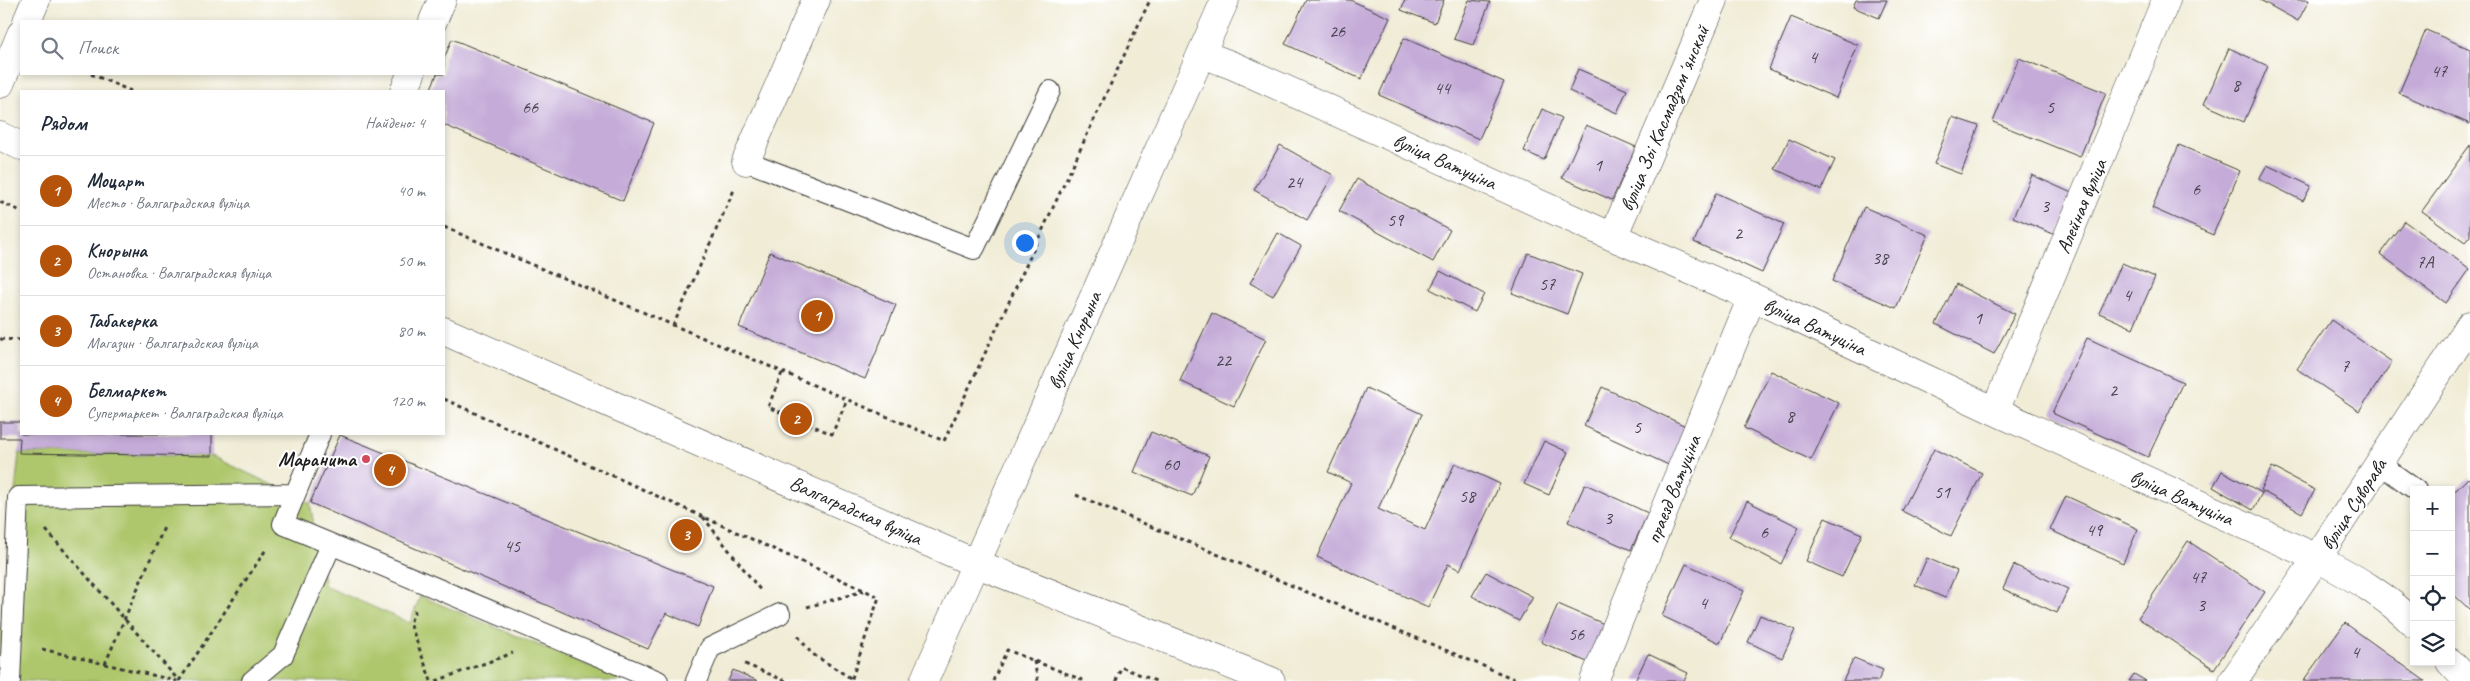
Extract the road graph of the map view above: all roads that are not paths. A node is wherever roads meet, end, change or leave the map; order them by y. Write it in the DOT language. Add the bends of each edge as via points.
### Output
graph roads {
  1 [pos="36,0"];
  2 [pos="442,0"];
  3 [pos="816,0"];
  4 [pos="1226,0"];
  5 [pos="1714,0"];
  6 [pos="2166,0"];
  7 [pos="27,20"];
  8 [pos="433,20"];
  9 [pos="20,36"];
  10 [pos="1202,54"];
  11 [pos="411,75"];
  12 [pos="0,84"];
  13 [pos="404,90"];
  14 [pos="1050,91"];
  15 [pos="0,136"];
  16 [pos="20,146"];
  17 [pos="746,161"];
  18 [pos="1614,237"];
  19 [pos="1752,296"];
  20 [pos="2470,325"];
  21 [pos="445,331"];
  22 [pos="1995,411"];
  23 [pos="320,435"];
  24 [pos="2380,464"];
  25 [pos="2410,486"];
  26 [pos="295,494"];
  27 [pos="331,545"];
  28 [pos="2317,558"];
  29 [pos="976,563"];
  30 [pos="780,614"];
  31 [pos="2411,621"];
  32 [pos="2454,666"];
  33 [pos="10,681"];
  34 [pos="252,681"];
  35 [pos="658,681"];
  36 [pos="696,681"];
  37 [pos="924,681"];
  38 [pos="1271,681"];
  39 [pos="1594,681"];
  40 [pos="2233,681"];
  41 [pos="2468,681"];
  1 -- 7 [label="street"];
  2 -- 8 [label="street"];
  3 -- 17 [label="street"];
  4 -- 10 [label="street, вуліца Кнорына"];
  5 -- 18 [label="street, вуліца Зоі Касмадзямʼянскай"];
  6 -- 22 [label="street, Алейная вуліца"];
  9 -- 12 [label="street"];
  10 -- 18 [label="street, вуліца Ватуціна"];
  10 -- 29 [label="street, вуліца Кнорына"];
  11 -- 13 [label="street"];
  14 -- 17 [label="lane" via="974,249"];
  15 -- 16 [label="street"];
  18 -- 19 [label="street, вуліца Ватуціна"];
  19 -- 22 [label="street, вуліца Ватуціна"];
  19 -- 39 [label="street, праезд Ватуціна"];
  20 -- 24 [label="street, вуліца Суворава"];
  21 -- 29 [label="street, Валгаградская вуліца"];
  22 -- 28 [label="street, вуліца Ватуціна"];
  23 -- 26 [label="lane"];
  24 -- 25 [label="lane"];
  24 -- 28 [label="street, вуліца Суворава"];
  26 -- 27 [label="lane" via="283,524"];
  26 -- 33 [label="lane" via="18,497"];
  27 -- 34 [label="lane" via="283,655"];
  27 -- 35 [label="lane"];
  28 -- 31 [label="street, вуліца Ватуціна" via="2360,580"];
  28 -- 40 [label="street, вуліца Суворава"];
  29 -- 37 [label="street, вуліца Кнорына"];
  29 -- 38 [label="street, Валгаградская вуліца"];
  30 -- 36 [label="lane" via="710,648"];
  32 -- 41 [label="street"];
}
